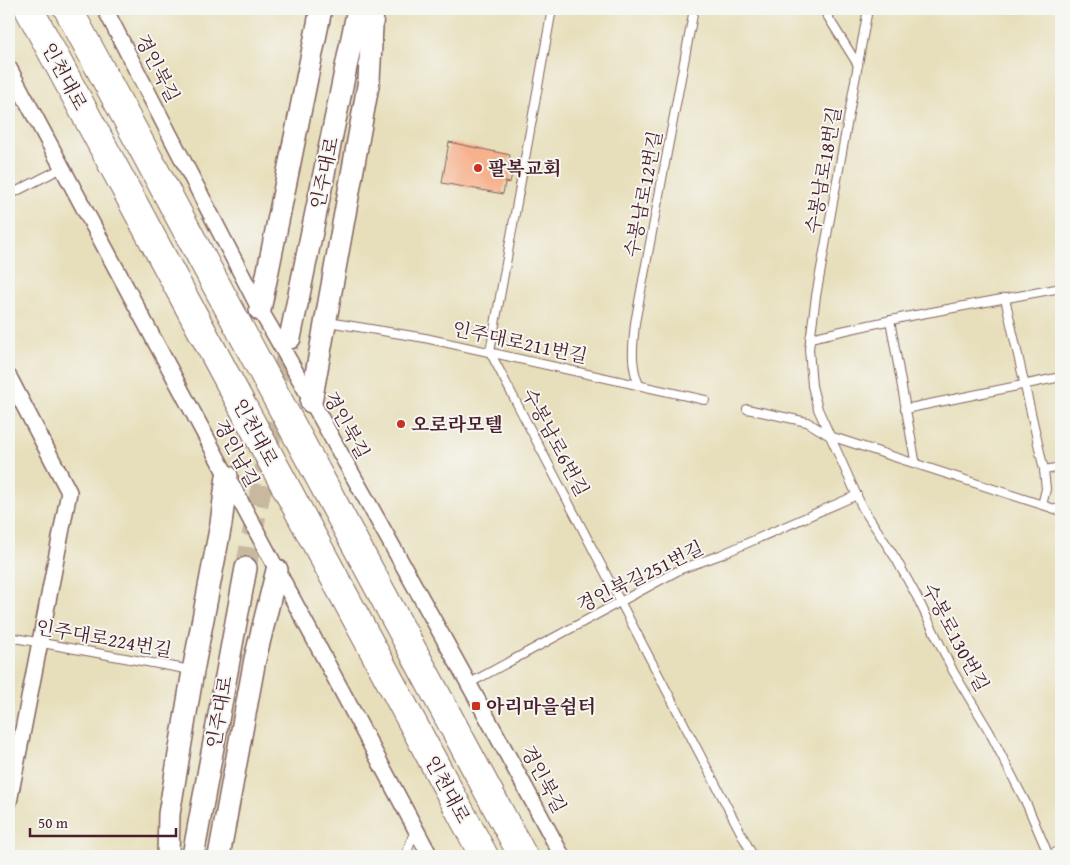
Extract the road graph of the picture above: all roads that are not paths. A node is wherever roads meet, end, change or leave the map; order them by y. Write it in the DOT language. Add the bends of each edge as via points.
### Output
graph roads {
  1 [pos="29,9"];
  2 [pos="68,9"];
  3 [pos="105,9"];
  4 [pos="321,9"];
  5 [pos="358,9"];
  6 [pos="373,9"];
  7 [pos="552,9"];
  8 [pos="693,9"];
  9 [pos="823,9"];
  10 [pos="868,9"];
  11 [pos="858,65"];
  12 [pos="9,68"];
  13 [pos="62,168"];
  14 [pos="9,196"];
  15 [pos="1061,288"];
  16 [pos="1005,298"];
  17 [pos="260,310"];
  18 [pos="890,320"];
  19 [pos="327,321"];
  20 [pos="290,338"];
  21 [pos="810,338"];
  22 [pos="490,352"];
  23 [pos="9,377"];
  24 [pos="1061,377"];
  25 [pos="1024,384"];
  26 [pos="639,385"];
  27 [pos="705,400"];
  28 [pos="311,402"];
  29 [pos="748,409"];
  30 [pos="905,409"];
  31 [pos="830,436"];
  32 [pos="914,463"];
  33 [pos="1061,467"];
  34 [pos="1044,470"];
  35 [pos="227,476"];
  36 [pos="857,495"];
  37 [pos="1042,505"];
  38 [pos="1061,511"];
  39 [pos="246,568"];
  40 [pos="277,570"];
  41 [pos="620,601"];
  42 [pos="9,637"];
  43 [pos="40,643"];
  44 [pos="193,671"];
  45 [pos="470,683"];
  46 [pos="9,802"];
  47 [pos="415,829"];
  48 [pos="1061,850"];
  49 [pos="168,856"];
  50 [pos="193,856"];
  51 [pos="219,856"];
  52 [pos="406,856"];
  53 [pos="430,856"];
  54 [pos="484,856"];
  55 [pos="524,856"];
  56 [pos="562,856"];
  57 [pos="753,856"];
  58 [pos="1049,856"];
  1 -- 54 [label="highway, 인천대로"];
  2 -- 55 [label="highway, 인천대로"];
  3 -- 17 [label="street, 경인북길"];
  4 -- 17 [label="street"];
  5 -- 20 [label="street, 인주대로"];
  6 -- 19 [label="street" via="369,80"];
  7 -- 22 [label="lane"];
  8 -- 26 [label="lane, 수봉남로12번길" via="635,323 633,371"];
  9 -- 11 [label="lane"];
  10 -- 11 [label="lane, 수봉남로18번길"];
  11 -- 21 [label="lane, 수봉남로18번길"];
  12 -- 13 [label="street, 경인남길"];
  13 -- 14 [label="lane"];
  13 -- 35 [label="street, 경인남길"];
  15 -- 16 [label="lane"];
  16 -- 18 [label="lane"];
  16 -- 25 [label="lane"];
  17 -- 28 [label="street, 경인북길"];
  18 -- 21 [label="lane"];
  18 -- 30 [label="lane"];
  19 -- 22 [label="lane, 인주대로211번길"];
  19 -- 28 [label="street"];
  21 -- 31 [label="lane, 수봉남로18번길" via="812,386"];
  22 -- 26 [label="lane, 인주대로211번길"];
  22 -- 41 [label="lane, 수봉남로6번길"];
  23 -- 43 [label="street" via="69,492"];
  24 -- 25 [label="lane"];
  25 -- 30 [label="lane"];
  25 -- 34 [label="lane"];
  26 -- 27 [label="lane, 인주대로211번길"];
  28 -- 45 [label="street, 경인북길"];
  29 -- 31 [label="lane" via="807,422"];
  30 -- 32 [label="lane"];
  31 -- 32 [label="lane"];
  31 -- 36 [label="lane, 수봉로130번길"];
  32 -- 37 [label="lane"];
  33 -- 34 [label="lane"];
  34 -- 37 [label="lane" via="1046,489"];
  35 -- 40 [label="street, 경인남길"];
  35 -- 44 [label="street"];
  36 -- 41 [label="lane, 경인북길251번길" via="681,569"];
  36 -- 58 [label="lane, 수봉로130번길" via="896,558 953,671 989,731"];
  37 -- 38 [label="lane"];
  39 -- 50 [label="street, 인주대로"];
  40 -- 47 [label="street, 경인남길"];
  40 -- 51 [label="street" via="255,659"];
  41 -- 45 [label="lane, 경인북길251번길"];
  41 -- 57 [label="lane, 수봉남로6번길"];
  42 -- 43 [label="lane, 인주대로224번길"];
  43 -- 44 [label="lane, 인주대로224번길"];
  43 -- 46 [label="street"];
  44 -- 49 [label="street" via="170,814"];
  45 -- 56 [label="street, 경인북길"];
  47 -- 52 [label="lane"];
  47 -- 53 [label="street, 경인남길"];
  48 -- 58 [label="lane"];
}
